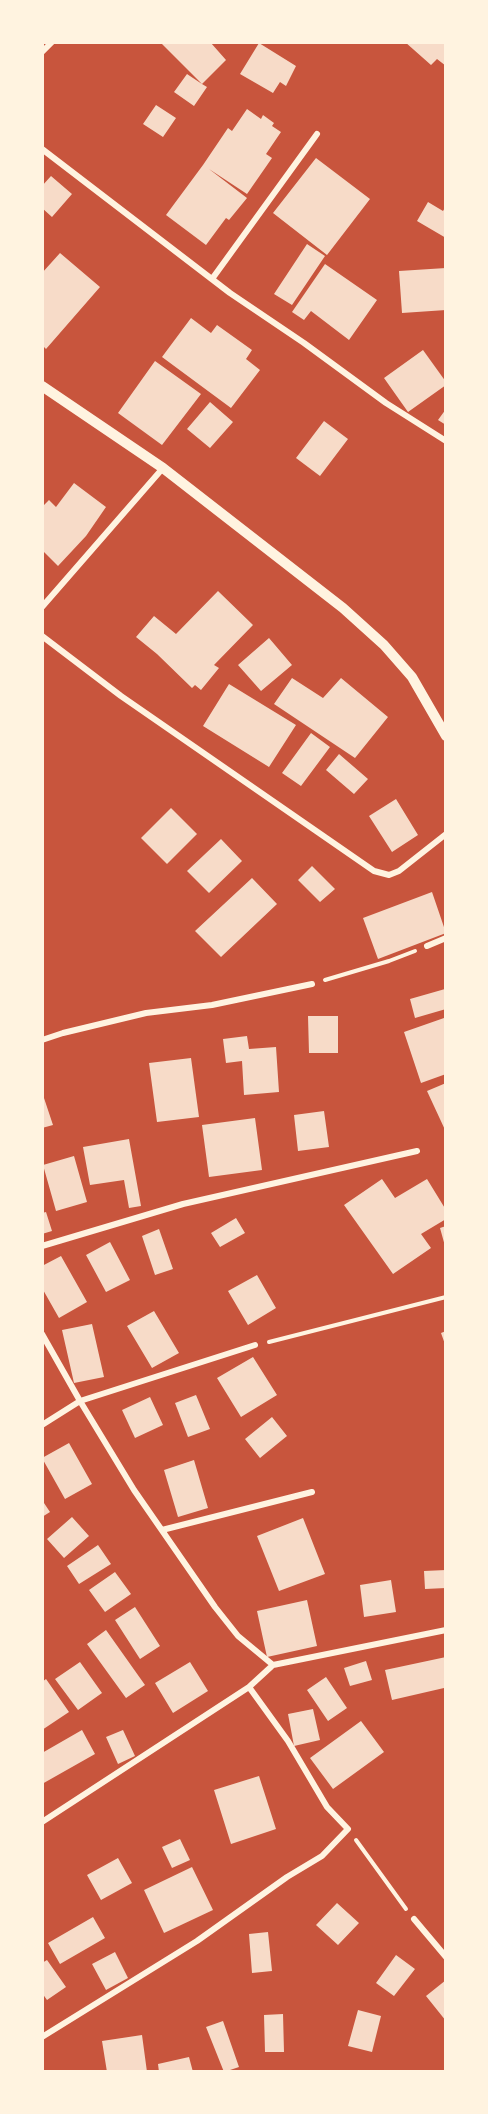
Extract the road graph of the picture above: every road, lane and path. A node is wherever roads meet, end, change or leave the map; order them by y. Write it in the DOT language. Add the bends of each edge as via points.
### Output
graph roads {
  1 [pos="52,42"];
  2 [pos="42,52"];
  3 [pos="317,134"];
  4 [pos="42,149"];
  5 [pos="212,279"];
  6 [pos="42,386"];
  7 [pos="446,441"];
  8 [pos="163,468"];
  9 [pos="42,606"];
  10 [pos="42,636"];
  11 [pos="446,736"];
  12 [pos="446,834"];
  13 [pos="446,938"];
  14 [pos="427,946"];
  15 [pos="312,984"];
  16 [pos="42,1040"];
  17 [pos="417,1151"];
  18 [pos="42,1246"];
  19 [pos="446,1297"];
  20 [pos="42,1334"];
  21 [pos="255,1345"];
  22 [pos="80,1401"];
  23 [pos="42,1425"];
  24 [pos="312,1492"];
  25 [pos="162,1530"];
  26 [pos="446,1629"];
  27 [pos="273,1665"];
  28 [pos="249,1687"];
  29 [pos="42,1822"];
  30 [pos="348,1829"];
  31 [pos="414,1919"];
  32 [pos="446,1957"];
  33 [pos="42,2037"];
  1 -- 2 [label="street"];
  3 -- 5 [label="street"];
  4 -- 5 [label="street"];
  5 -- 7 [label="street"];
  6 -- 8 [label="street"];
  8 -- 9 [label="street"];
  8 -- 11 [label="street" via="343,608 384,645 412,677"];
  10 -- 12 [label="street" via="121,696 374,871 389,875 399,871"];
  13 -- 14 [label="street"];
  14 -- 15 [label="path"];
  15 -- 16 [label="street" via="212,1005 146,1013"];
  17 -- 18 [label="street" via="183,1204"];
  19 -- 21 [label="path"];
  20 -- 22 [label="street"];
  21 -- 22 [label="street"];
  22 -- 23 [label="street"];
  22 -- 25 [label="street"];
  24 -- 25 [label="street"];
  25 -- 27 [label="street" via="238,1636"];
  26 -- 27 [label="street"];
  27 -- 28 [label="street"];
  28 -- 29 [label="street"];
  28 -- 30 [label="street" via="288,1741 327,1808"];
  30 -- 31 [label="path"];
  30 -- 33 [label="street" via="322,1856 197,1941"];
  31 -- 32 [label="street"];
}
